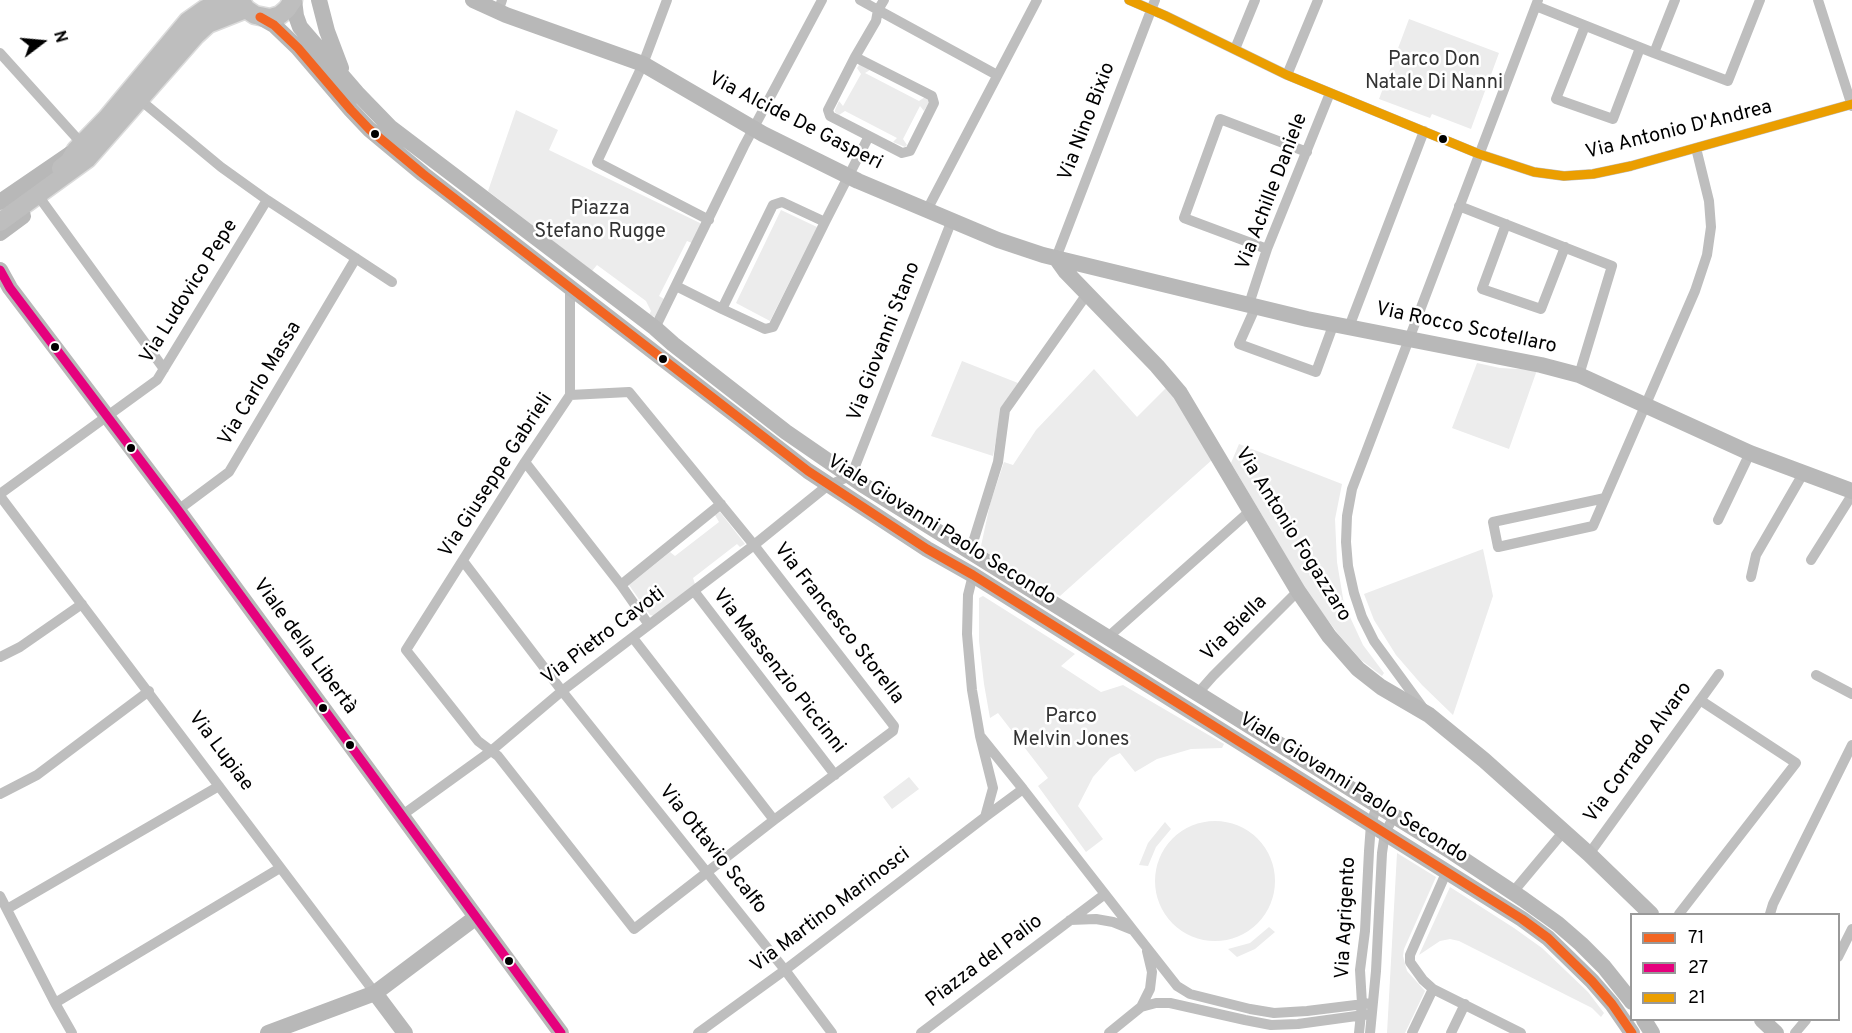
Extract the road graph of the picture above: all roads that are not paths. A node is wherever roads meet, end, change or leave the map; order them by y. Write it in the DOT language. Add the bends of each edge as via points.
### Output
graph roads {
  1 [pos="226,0"];
  2 [pos="294,0"];
  3 [pos="319,0"];
  4 [pos="473,0"];
  5 [pos="667,0"];
  6 [pos="822,0"];
  7 [pos="860,0"];
  8 [pos="1037,0"];
  9 [pos="1129,0"];
  10 [pos="1255,0"];
  11 [pos="1318,0"];
  12 [pos="1675,0"];
  13 [pos="1760,0"];
  14 [pos="1818,0"];
  15 [pos="1537,3"];
  16 [pos="881,5"];
  17 [pos="1154,5"];
  18 [pos="500,6"];
  19 [pos="249,9"];
  20 [pos="1585,26"];
  21 [pos="1640,48"];
  22 [pos="1235,49"];
  23 [pos="0,53"];
  24 [pos="1654,53"];
  25 [pos="855,57"];
  26 [pos="643,64"];
  27 [pos="997,75"];
  28 [pos="1287,75"];
  29 [pos="348,82"];
  30 [pos="1330,93"];
  31 [pos="139,99"];
  32 [pos="1852,105"];
  33 [pos="753,128"];
  34 [pos="1424,131"];
  35 [pos="869,136"];
  36 [pos="1696,148"];
  37 [pos="82,151"];
  38 [pos="1308,152"];
  39 [pos="1479,154"];
  40 [pos="428,167"];
  41 [pos="848,175"];
  42 [pos="267,200"];
  43 [pos="42,201"];
  44 [pos="0,202"];
  45 [pos="1460,206"];
  46 [pos="927,210"];
  47 [pos="0,215"];
  48 [pos="709,220"];
  49 [pos="952,220"];
  50 [pos="0,222"];
  51 [pos="825,222"];
  52 [pos="1506,224"];
  53 [pos="0,233"];
  54 [pos="1564,247"];
  55 [pos="1267,249"];
  56 [pos="356,258"];
  57 [pos="1056,258"];
  58 [pos="0,270"];
  59 [pos="392,282"];
  60 [pos="5,284"];
  61 [pos="676,286"];
  62 [pos="570,288"];
  63 [pos="1087,294"];
  64 [pos="1253,305"];
  65 [pos="722,309"];
  66 [pos="1341,325"];
  67 [pos="655,328"];
  68 [pos="1409,340"];
  69 [pos="644,344"];
  70 [pos="164,369"];
  71 [pos="1579,375"];
  72 [pos="570,395"];
  73 [pos="1644,405"];
  74 [pos="106,416"];
  75 [pos="1750,453"];
  76 [pos="525,462"];
  77 [pos="1804,472"];
  78 [pos="850,476"];
  79 [pos="827,486"];
  80 [pos="1852,493"];
  81 [pos="0,495"];
  82 [pos="1605,498"];
  83 [pos="721,504"];
  84 [pos="178,510"];
  85 [pos="1250,511"];
  86 [pos="1718,520"];
  87 [pos="754,545"];
  88 [pos="970,552"];
  89 [pos="1811,560"];
  90 [pos="463,561"];
  91 [pos="973,575"];
  92 [pos="1751,577"];
  93 [pos="621,585"];
  94 [pos="694,591"];
  95 [pos="1298,591"];
  96 [pos="82,604"];
  97 [pos="649,625"];
  98 [pos="1108,637"];
  99 [pos="633,638"];
  100 [pos="0,657"];
  101 [pos="1395,671"];
  102 [pos="1719,674"];
  103 [pos="1816,675"];
  104 [pos="1381,687"];
  105 [pos="149,691"];
  106 [pos="562,691"];
  107 [pos="1198,693"];
  108 [pos="1852,694"];
  109 [pos="1700,700"];
  110 [pos="1429,715"];
  111 [pos="980,736"];
  112 [pos="1852,745"];
  113 [pos="490,751"];
  114 [pos="835,775"];
  115 [pos="219,786"];
  116 [pos="1023,789"];
  117 [pos="0,794"];
  118 [pos="1377,805"];
  119 [pos="401,816"];
  120 [pos="1394,816"];
  121 [pos="985,818"];
  122 [pos="774,820"];
  123 [pos="1378,828"];
  124 [pos="1564,831"];
  125 [pos="1589,854"];
  126 [pos="280,868"];
  127 [pos="707,872"];
  128 [pos="1446,873"];
  129 [pos="1513,892"];
  130 [pos="1105,894"];
  131 [pos="0,896"];
  132 [pos="7,909"];
  133 [pos="1649,913"];
  134 [pos="1681,913"];
  135 [pos="1771,913"];
  136 [pos="475,918"];
  137 [pos="1070,920"];
  138 [pos="1852,929"];
  139 [pos="1133,930"];
  140 [pos="1146,948"];
  141 [pos="1840,955"];
  142 [pos="785,970"];
  143 [pos="1433,989"];
  144 [pos="375,993"];
  145 [pos="1630,1000"];
  146 [pos="54,1003"];
  147 [pos="1465,1004"];
  148 [pos="1141,1007"];
  149 [pos="1367,1009"];
  150 [pos="1763,1021"];
  151 [pos="65,1030"];
  152 [pos="72,1033"];
  153 [pos="268,1033"];
  154 [pos="405,1033"];
  155 [pos="561,1033"];
  156 [pos="698,1033"];
  157 [pos="832,1033"];
  158 [pos="921,1033"];
  159 [pos="1109,1033"];
  160 [pos="1359,1033"];
  161 [pos="1370,1033"];
  162 [pos="1412,1033"];
  163 [pos="1451,1033"];
  164 [pos="1521,1033"];
  165 [pos="1632,1033"];
  166 [pos="1776,1033"];
  1 -- 37 [label="main road" via="188,21"];
  2 -- 19 [label="main road" via="280,15 270,18"];
  2 -- 29 [label="main road, Viale Giovanni Paolo Secondo" via="300,27"];
  3 -- 29 [label="main road" via="329,38"];
  4 -- 18 [label="main road, Via Alcide De Gasperi"];
  5 -- 26 [label="street"];
  6 -- 33 [label="street"];
  7 -- 16 [label="street"];
  8 -- 27 [label="street"];
  9 -- 17 [label="street, Via Antonio D'Andrea"];
  10 -- 22 [label="street"];
  11 -- 28 [label="street"];
  12 -- 24 [label="street"];
  13 -- 24 [label="street" via="1728,81"];
  14 -- 32 [label="street"];
  15 -- 20 [label="street"];
  15 -- 39 [label="street"];
  16 -- 25 [label="street"];
  16 -- 27 [label="street"];
  17 -- 22 [label="street, Via Antonio D'Andrea"];
  17 -- 57 [label="street, Via Nino Bixio"];
  18 -- 26 [label="main road, Via Alcide De Gasperi"];
  19 -- 31 [label="main road" via="208,24"];
  19 -- 40 [label="main road, Viale Giovanni Paolo Secondo" via="274,25 298,48 369,129"];
  20 -- 21 [label="street"];
  20 -- 21 [label="street" via="1556,99 1613,119"];
  21 -- 24 [label="street"];
  22 -- 28 [label="street, Via Antonio D'Andrea"];
  23 -- 37 [label="street"];
  25 -- 35 [label="street" via="828,110 830,116"];
  25 -- 35 [label="street" via="932,96 934,103 910,151 902,153"];
  26 -- 33 [label="main road, Via Alcide De Gasperi"];
  26 -- 48 [label="street" via="597,162"];
  27 -- 46 [label="street"];
  28 -- 30 [label="street, Via Antonio D'Andrea"];
  29 -- 40 [label="main road, Viale Giovanni Paolo Secondo"];
  30 -- 34 [label="street, Via Antonio D'Andrea"];
  30 -- 38 [label="street, Via Achille Daniele"];
  31 -- 37 [label="main road"];
  31 -- 42 [label="street"];
  32 -- 36 [label="street, Via Antonio D'Andrea"];
  33 -- 41 [label="main road, Via Alcide De Gasperi"];
  33 -- 48 [label="street"];
  34 -- 39 [label="street, Via Antonio D'Andrea"];
  34 -- 66 [label="street"];
  35 -- 41 [label="street"];
  36 -- 39 [label="street, Via Antonio D'Andrea" via="1612,170 1564,176 1534,172"];
  36 -- 73 [label="street" via="1709,201 1707,255"];
  37 -- 43 [label="main road" via="81,171"];
  37 -- 44 [label="main road" via="65,156"];
  37 -- 47 [label="main road"];
  37 -- 50 [label="main road"];
  38 -- 55 [label="street, Via Achille Daniele"];
  38 -- 55 [label="street" via="1220,119 1184,218"];
  39 -- 45 [label="street"];
  40 -- 62 [label="main road, Viale Giovanni Paolo Secondo"];
  40 -- 67 [label="main road, Viale Giovanni Paolo Secondo"];
  41 -- 46 [label="main road, Via Alcide De Gasperi"];
  41 -- 51 [label="street"];
  42 -- 56 [label="street"];
  42 -- 70 [label="street, Via Ludovico Pepe"];
  43 -- 53 [label="main road"];
  43 -- 70 [label="street"];
  45 -- 52 [label="street"];
  45 -- 68 [label="street"];
  46 -- 49 [label="main road, Via Alcide De Gasperi"];
  48 -- 61 [label="street"];
  49 -- 57 [label="main road, Via Alcide De Gasperi"];
  49 -- 78 [label="street, Via Giovanni Stano"];
  51 -- 65 [label="street" via="782,202 773,205"];
  51 -- 65 [label="street" via="773,327 765,329"];
  52 -- 54 [label="street"];
  52 -- 54 [label="street" via="1482,289 1541,309"];
  54 -- 71 [label="street" via="1612,266"];
  55 -- 64 [label="street, Via Achille Daniele"];
  56 -- 59 [label="street"];
  56 -- 84 [label="street, Via Carlo Massa" via="229,472"];
  57 -- 63 [label="main road"];
  57 -- 64 [label="main road, Via Rocco Scotellaro"];
  58 -- 60 [label="main road, Viale della Libertà"];
  60 -- 74 [label="main road, Viale della Libertà"];
  61 -- 65 [label="street"];
  61 -- 67 [label="street"];
  62 -- 69 [label="main road, Viale Giovanni Paolo Secondo"];
  62 -- 72 [label="street"];
  63 -- 85 [label="main road, Via Antonio Fogazzaro" via="1180,393"];
  63 -- 88 [label="street" via="1005,410 998,462"];
  64 -- 66 [label="main road, Via Rocco Scotellaro"];
  64 -- 66 [label="street, Via Achille Daniele" via="1239,344 1316,372"];
  66 -- 68 [label="main road, Via Rocco Scotellaro"];
  67 -- 69 [label="main road"];
  67 -- 78 [label="main road, Viale Giovanni Paolo Secondo" via="786,432"];
  68 -- 71 [label="main road, Via Rocco Scotellaro"];
  68 -- 101 [label="street" via="1352,489 1347,516 1352,584 1374,641"];
  69 -- 79 [label="main road, Viale Giovanni Paolo Secondo"];
  70 -- 74 [label="street, Via Ludovico Pepe" via="157,380"];
  71 -- 73 [label="main road, Via Rocco Scotellaro"];
  72 -- 76 [label="street, Via Giuseppe Gabrieli"];
  72 -- 83 [label="street, Via Giuseppe Gabrieli" via="629,392"];
  73 -- 75 [label="main road, Via Rocco Scotellaro"];
  73 -- 82 [label="street"];
  74 -- 81 [label="street, Via Ludovico Pepe"];
  74 -- 84 [label="main road, Viale della Libertà"];
  75 -- 77 [label="main road, Via Rocco Scotellaro"];
  75 -- 86 [label="street"];
  76 -- 90 [label="street, Via Giuseppe Gabrieli"];
  76 -- 93 [label="street"];
  77 -- 80 [label="main road, Via Rocco Scotellaro"];
  77 -- 92 [label="street" via="1756,555"];
  78 -- 79 [label="street, Via Pietro Cavoti"];
  78 -- 88 [label="main road, Viale Giovanni Paolo Secondo"];
  79 -- 87 [label="street, Via Pietro Cavoti"];
  79 -- 91 [label="main road, Viale Giovanni Paolo Secondo"];
  80 -- 89 [label="street"];
  81 -- 96 [label="street, Via Lupiae"];
  82 -- 82 [label="street" via="1593,526 1498,547 1493,522"];
  83 -- 87 [label="street, Via Giuseppe Gabrieli"];
  83 -- 93 [label="street"];
  84 -- 119 [label="main road, Viale della Libertà"];
  85 -- 95 [label="main road, Via Antonio Fogazzaro"];
  85 -- 98 [label="street"];
  87 -- 94 [label="street, Via Pietro Cavoti"];
  87 -- 114 [label="street, Via Francesco Storella" via="894,726 893,732"];
  88 -- 98 [label="main road, Viale Giovanni Paolo Secondo"];
  90 -- 106 [label="street, Via Ottavio Scalfo"];
  90 -- 113 [label="street, Via Giuseppe Gabrieli" via="406,650"];
  91 -- 111 [label="street" via="968,595 968,634"];
  91 -- 123 [label="main road, Viale Giovanni Paolo Secondo"];
  93 -- 97 [label="street"];
  94 -- 97 [label="street, Via Pietro Cavoti"];
  94 -- 114 [label="street, Via Massenzio Piccinni"];
  95 -- 104 [label="main road, Via Antonio Fogazzaro" via="1329,636 1358,669"];
  95 -- 107 [label="street, Via Biella"];
  96 -- 100 [label="street"];
  96 -- 105 [label="street, Via Lupiae"];
  97 -- 99 [label="street, Via Pietro Cavoti"];
  98 -- 107 [label="main road, Viale Giovanni Paolo Secondo"];
  99 -- 106 [label="street, Via Pietro Cavoti"];
  99 -- 122 [label="street"];
  101 -- 104 [label="street" via="1395,681"];
  101 -- 110 [label="street"];
  102 -- 109 [label="street, Via Corrado Alvaro"];
  103 -- 108 [label="street"];
  104 -- 110 [label="main road, Via Antonio Fogazzaro"];
  105 -- 115 [label="street, Via Lupiae"];
  105 -- 117 [label="street" via="37,775"];
  106 -- 113 [label="street, Via Pietro Cavoti"];
  106 -- 127 [label="street, Via Ottavio Scalfo"];
  107 -- 118 [label="main road, Viale Giovanni Paolo Secondo"];
  109 -- 125 [label="street, Via Corrado Alvaro"];
  109 -- 134 [label="street" via="1796,763"];
  110 -- 124 [label="main road, Via Antonio Fogazzaro"];
  111 -- 116 [label="street"];
  111 -- 121 [label="street" via="993,788"];
  112 -- 135 [label="street"];
  113 -- 119 [label="street, Via Pietro Cavoti"];
  113 -- 127 [label="street" via="498,756 634,929"];
  114 -- 122 [label="street"];
  115 -- 126 [label="street, Via Lupiae"];
  115 -- 132 [label="street"];
  116 -- 121 [label="street, Via Martino Marinosci"];
  116 -- 130 [label="street"];
  118 -- 120 [label="main road, Viale Giovanni Paolo Secondo"];
  118 -- 123 [label="street, Via Agrigento"];
  119 -- 136 [label="main road, Viale della Libertà"];
  120 -- 123 [label="street, Via Agrigento"];
  120 -- 129 [label="main road, Viale Giovanni Paolo Secondo"];
  121 -- 142 [label="street, Via Martino Marinosci"];
  122 -- 127 [label="street"];
  123 -- 128 [label="main road, Viale Giovanni Paolo Secondo"];
  123 -- 149 [label="street, Via Agrigento" via="1382,853 1376,971"];
  123 -- 149 [label="street, Via Agrigento" via="1360,970"];
  124 -- 125 [label="main road, Via Antonio Fogazzaro"];
  124 -- 129 [label="street"];
  125 -- 133 [label="main road, Via Antonio Fogazzaro"];
  126 -- 144 [label="street, Via Lupiae"];
  126 -- 146 [label="street"];
  127 -- 142 [label="street, Via Ottavio Scalfo"];
  128 -- 143 [label="street" via="1410,955 1414,969"];
  128 -- 165 [label="main road, Viale Giovanni Paolo Secondo" via="1548,938 1592,981"];
  129 -- 145 [label="main road, Viale Giovanni Paolo Secondo" via="1581,944"];
  130 -- 137 [label="street, Piazza del Palio"];
  130 -- 139 [label="street"];
  131 -- 132 [label="street"];
  132 -- 146 [label="street"];
  136 -- 144 [label="main road"];
  136 -- 155 [label="main road, Viale della Libertà"];
  137 -- 139 [label="street, Piazza del Palio" via="1113,922"];
  137 -- 158 [label="street, Piazza del Palio"];
  138 -- 141 [label="street"];
  139 -- 140 [label="street"];
  140 -- 148 [label="street" via="1152,972 1150,989"];
  140 -- 149 [label="street" via="1177,986 1190,994 1274,1013"];
  142 -- 156 [label="street, Via Martino Marinosci"];
  142 -- 157 [label="street, Via Ottavio Scalfo"];
  143 -- 147 [label="street"];
  143 -- 162 [label="street"];
  144 -- 153 [label="main road"];
  144 -- 154 [label="main road, Via Lupiae"];
  146 -- 151 [label="street"];
  147 -- 163 [label="street"];
  147 -- 164 [label="street"];
  148 -- 149 [label="street" via="1170,1003 1271,1024 1298,1024"];
  148 -- 159 [label="street"];
  149 -- 160 [label="street, Via Agrigento"];
  149 -- 161 [label="street, Via Agrigento"];
  150 -- 166 [label="main road"];
  151 -- 152 [label="street"];
}
